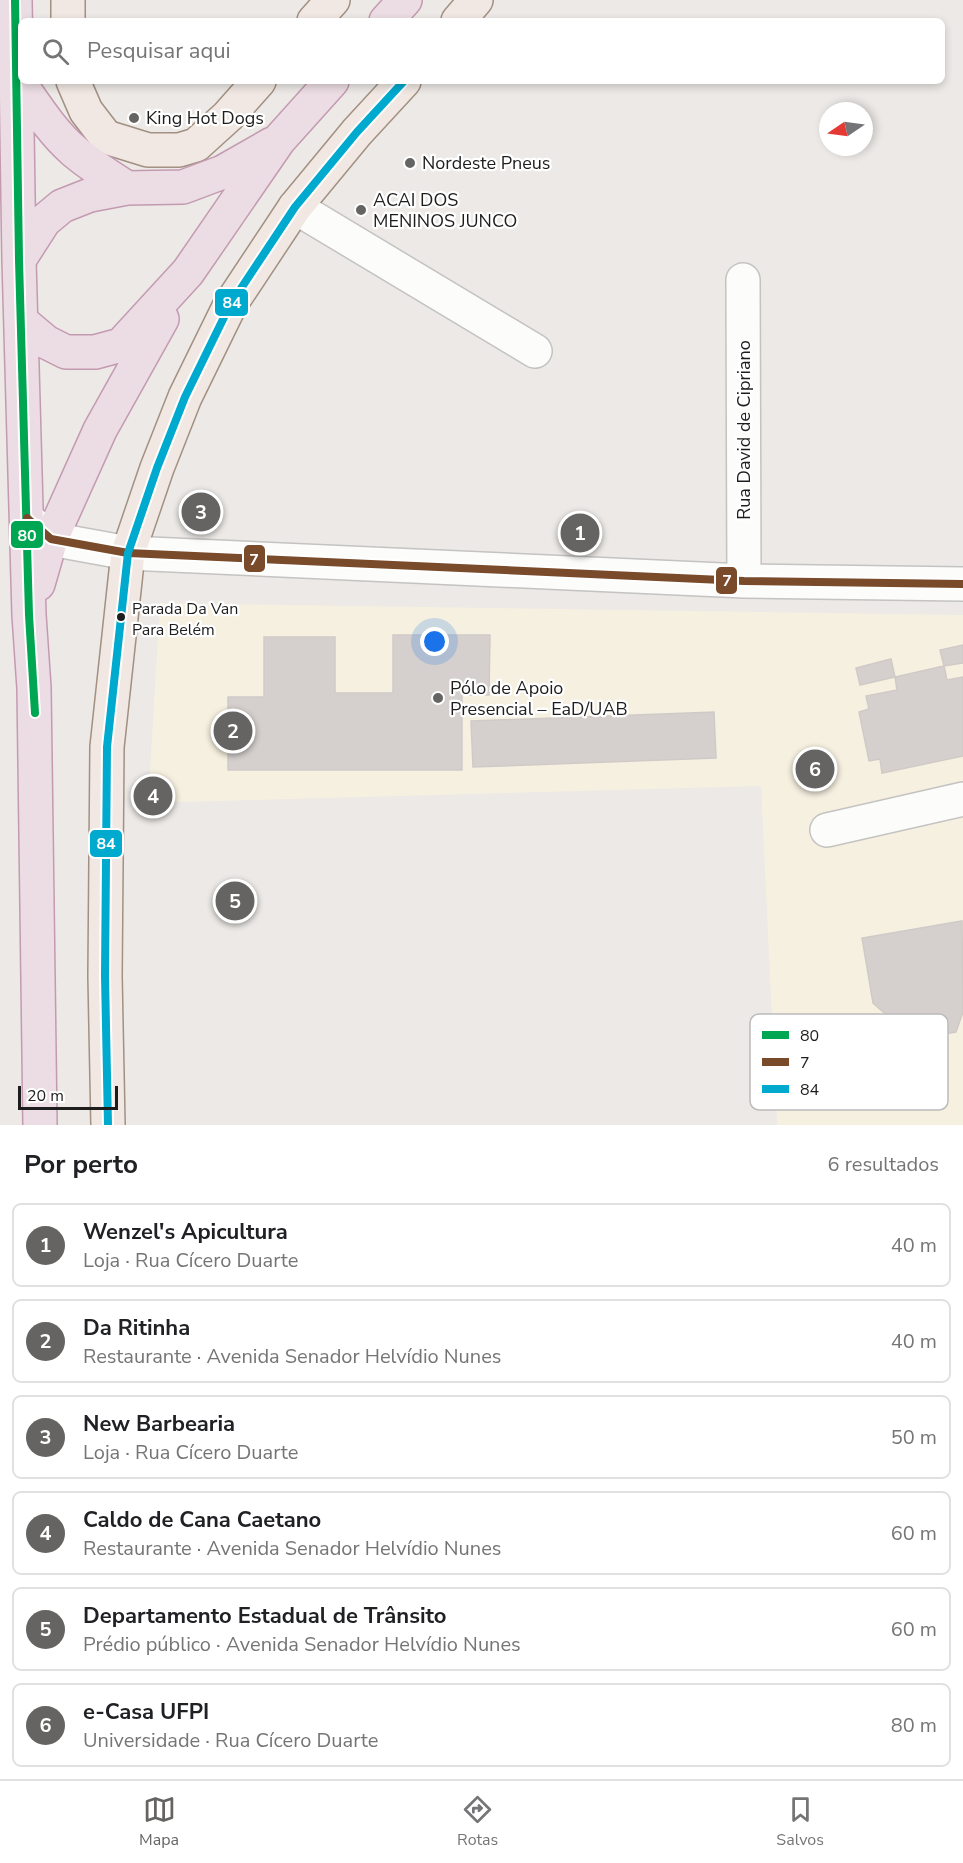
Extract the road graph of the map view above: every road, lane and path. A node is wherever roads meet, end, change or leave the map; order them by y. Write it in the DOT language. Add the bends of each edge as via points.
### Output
graph roads {
  1 [pos="15,0"];
  2 [pos="68,0"];
  3 [pos="333,0"];
  4 [pos="405,0"];
  5 [pos="476,0"];
  6 [pos="68,18"];
  7 [pos="317,18"];
  8 [pos="389,18"];
  9 [pos="461,18"];
  10 [pos="16,78"];
  11 [pos="18,81"];
  12 [pos="20,84"];
  13 [pos="74,84"];
  14 [pos="256,84"];
  15 [pos="329,84"];
  16 [pos="401,84"];
  17 [pos="279,140"];
  18 [pos="127,188"];
  19 [pos="295,207"];
  20 [pos="19,260"];
  21 [pos="188,272"];
  22 [pos="743,280"];
  23 [pos="21,321"];
  24 [pos="535,351"];
  25 [pos="39,529"];
  26 [pos="128,553"];
  27 [pos="744,581"];
  28 [pos="963,584"];
  29 [pos="963,800"];
  30 [pos="827,830"];
  31 [pos="40,1125"];
  32 [pos="108,1125"];
  1 -- 10 [label="highway"];
  2 -- 6 [label="main road"];
  3 -- 7 [label="main road"];
  4 -- 8 [label="highway"];
  5 -- 9 [label="main road"];
  10 -- 11 [label="highway"];
  10 -- 20 [label="highway"];
  12 -- 18 [label="highway" via="73,150"];
  13 -- 14 [label="main road" via="86,111 106,137 148,150 179,150 196,145"];
  15 -- 17 [label="highway"];
  16 -- 19 [label="main road"];
  17 -- 18 [label="highway" via="222,172 183,188"];
  17 -- 21 [label="highway"];
  18 -- 20 [label="highway" via="90,195 62,206 44,221"];
  19 -- 24 [label="street"];
  19 -- 26 [label="main road" via="231,305 185,397"];
  20 -- 23 [label="highway"];
  21 -- 23 [label="highway" via="121,345 95,352 66,352 46,342"];
  21 -- 25 [label="highway" via="100,430"];
  22 -- 27 [label="street, Rua David de Cipriano"];
  23 -- 25 [label="highway"];
  25 -- 26 [label="street"];
  25 -- 31 [label="highway" via="29,615 34,688"];
  26 -- 27 [label="street"];
  26 -- 32 [label="main road" via="107,747"];
  27 -- 28 [label="street"];
  29 -- 30 [label="street"];
}
